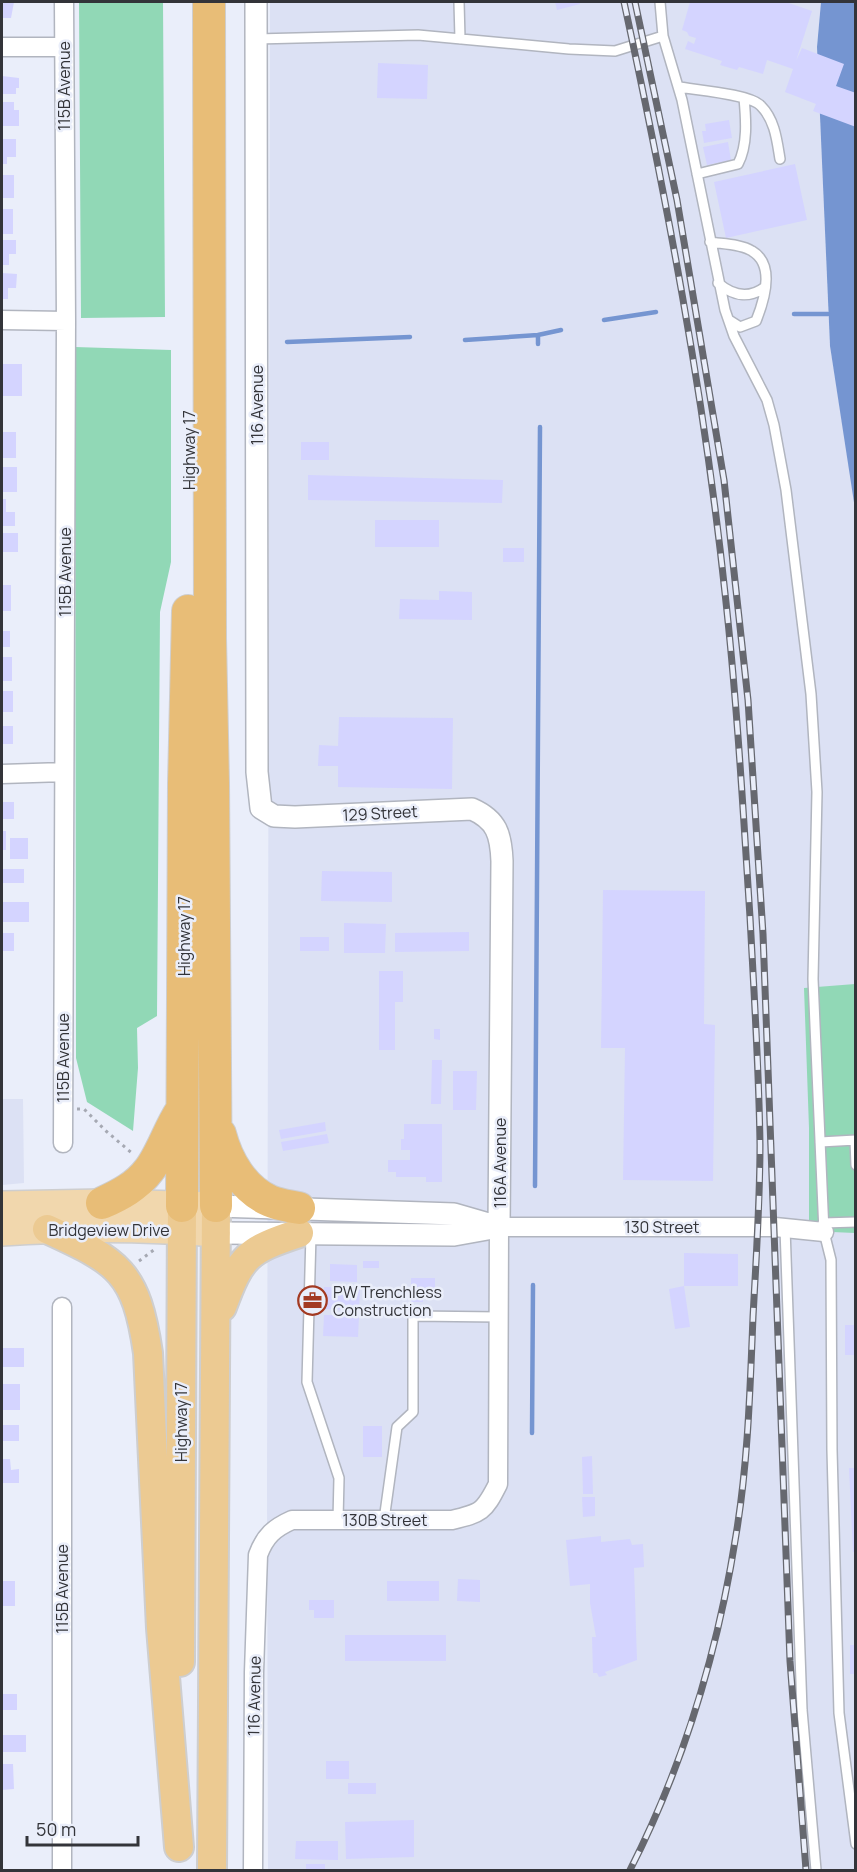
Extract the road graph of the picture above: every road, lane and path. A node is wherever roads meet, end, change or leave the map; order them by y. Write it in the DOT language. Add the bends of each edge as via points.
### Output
graph roads {
  1 [pos="64,2"];
  2 [pos="189,2"];
  3 [pos="209,2"];
  4 [pos="256,2"];
  5 [pos="459,2"];
  6 [pos="660,2"];
  7 [pos="663,36"];
  8 [pos="256,39"];
  9 [pos="460,39"];
  10 [pos="2,47"];
  11 [pos="64,47"];
  12 [pos="679,87"];
  13 [pos="744,98"];
  14 [pos="780,159"];
  15 [pos="697,174"];
  16 [pos="710,242"];
  17 [pos="718,283"];
  18 [pos="765,287"];
  19 [pos="729,320"];
  20 [pos="2,321"];
  21 [pos="66,321"];
  22 [pos="64,772"];
  23 [pos="2,774"];
  24 [pos="184,784"];
  25 [pos="261,808"];
  26 [pos="494,825"];
  27 [pos="63,1108"];
  28 [pos="183,1108"];
  29 [pos="216,1120"];
  30 [pos="855,1140"];
  31 [pos="819,1142"];
  32 [pos="63,1143"];
  33 [pos="133,1154"];
  34 [pos="855,1165"];
  35 [pos="102,1203"];
  36 [pos="2,1205"];
  37 [pos="194,1221"];
  38 [pos="855,1222"];
  39 [pos="303,1225"];
  40 [pos="499,1227"];
  41 [pos="785,1227"];
  42 [pos="824,1227"];
  43 [pos="47,1229"];
  44 [pos="2,1232"];
  45 [pos="138,1262"];
  46 [pos="63,1307"];
  47 [pos="499,1317"];
  48 [pos="216,1323"];
  49 [pos="489,1501"];
  50 [pos="338,1520"];
  51 [pos="384,1520"];
  52 [pos="276,1527"];
  53 [pos="855,1844"];
  54 [pos="180,1859"];
  55 [pos="62,1870"];
  56 [pos="212,1870"];
  57 [pos="253,1870"];
  58 [pos="816,1870"];
  1 -- 11 [label="street, 115B Avenue"];
  2 -- 24 [label="highway, Highway 17" via="188,671"];
  3 -- 29 [label="highway, Highway 17"];
  4 -- 8 [label="street, 116 Avenue"];
  5 -- 9 [label="lane"];
  6 -- 7 [label="lane"];
  7 -- 9 [label="lane" via="615,51"];
  7 -- 12 [label="lane"];
  8 -- 9 [label="lane" via="418,35"];
  8 -- 25 [label="street, 116 Avenue" via="257,772"];
  10 -- 11 [label="street"];
  11 -- 21 [label="street, 115B Avenue"];
  12 -- 13 [label="lane"];
  12 -- 15 [label="lane"];
  13 -- 14 [label="lane" via="760,104 769,117"];
  13 -- 15 [label="lane" via="743,154 738,164"];
  15 -- 16 [label="lane"];
  16 -- 17 [label="lane"];
  16 -- 18 [label="lane" via="752,250 763,262"];
  17 -- 18 [label="lane" via="742,296"];
  17 -- 19 [label="lane"];
  18 -- 19 [label="lane" via="756,321 740,327"];
  19 -- 31 [label="lane" via="767,400 774,425 786,489 811,694 817,792 813,979"];
  20 -- 21 [label="street"];
  21 -- 22 [label="street, 115B Avenue"];
  22 -- 23 [label="street"];
  22 -- 27 [label="street, 115B Avenue"];
  24 -- 28 [label="highway, Highway 17"];
  24 -- 37 [label="highway" via="196,871 201,1189"];
  25 -- 26 [label="street, 129 Street" via="274,816 295,817 472,809 486,815"];
  26 -- 40 [label="street, 116A Avenue" via="502,861"];
  27 -- 32 [label="street, 115B Avenue"];
  27 -- 33 [label="path" via="84,1109"];
  28 -- 35 [label="highway" via="149,1170 129,1189"];
  28 -- 37 [label="highway, Highway 17"];
  29 -- 37 [label="highway, Highway 17"];
  29 -- 39 [label="highway" via="225,1154 246,1184"];
  30 -- 31 [label="lane"];
  30 -- 34 [label="lane"];
  31 -- 42 [label="lane"];
  35 -- 36 [label="main road, Bridgeview Drive"];
  35 -- 37 [label="main road, Bridgeview Drive"];
  37 -- 39 [label="street, 130 Street"];
  37 -- 43 [label="main road, Bridgeview Drive" via="161,1228"];
  37 -- 45 [label="path"];
  37 -- 48 [label="highway, Highway 17"];
  37 -- 54 [label="highway, Highway 17"];
  38 -- 42 [label="lane"];
  39 -- 40 [label="street, 130 Street" via="454,1214"];
  39 -- 48 [label="highway" via="245,1259 233,1277"];
  39 -- 50 [label="lane" via="307,1383 339,1478"];
  40 -- 41 [label="street, 130 Street"];
  40 -- 47 [label="street, 116A Avenue"];
  41 -- 42 [label="street, 130 Street"];
  41 -- 58 [label="lane" via="802,1710"];
  42 -- 53 [label="lane" via="831,1260 839,1713"];
  43 -- 44 [label="main road, Bridgeview Drive"];
  43 -- 54 [label="highway" via="112,1264 130,1286 141,1313 148,1353 161,1628"];
  46 -- 55 [label="street, 115B Avenue"];
  47 -- 49 [label="street, 116A Avenue" via="498,1484"];
  47 -- 51 [label="lane" via="413,1316 413,1412 397,1427"];
  48 -- 56 [label="highway, Highway 17"];
  49 -- 51 [label="street, 130B Street" via="476,1515 452,1520"];
  50 -- 51 [label="street, 130B Street"];
  50 -- 52 [label="street, 130B Street" via="292,1520"];
  52 -- 57 [label="street, 116 Avenue" via="263,1541 258,1555"];
}
